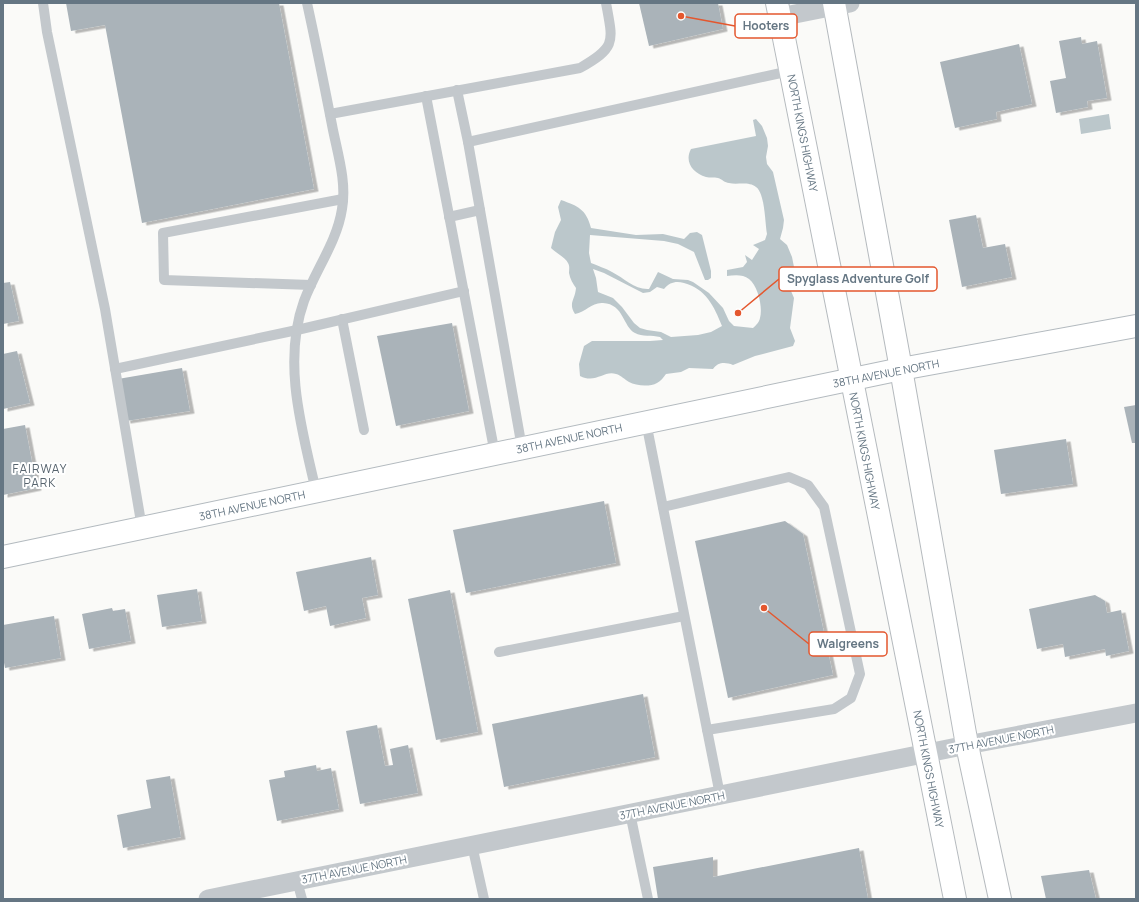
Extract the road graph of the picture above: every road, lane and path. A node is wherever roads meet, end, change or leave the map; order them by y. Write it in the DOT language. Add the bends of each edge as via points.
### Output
graph roads {
  1 [pos="43,3"];
  2 [pos="308,3"];
  3 [pos="606,3"];
  4 [pos="840,4"];
  5 [pos="778,10"];
  6 [pos="790,71"];
  7 [pos="457,90"];
  8 [pos="426,96"];
  9 [pos="330,114"];
  10 [pos="468,142"];
  11 [pos="343,198"];
  12 [pos="480,210"];
  13 [pos="449,217"];
  14 [pos="311,285"];
  15 [pos="464,290"];
  16 [pos="342,319"];
  17 [pos="1136,326"];
  18 [pos="296,330"];
  19 [pos="115,369"];
  20 [pos="902,369"];
  21 [pos="851,379"];
  22 [pos="646,422"];
  23 [pos="364,430"];
  24 [pos="522,448"];
  25 [pos="495,454"];
  26 [pos="316,491"];
  27 [pos="663,507"];
  28 [pos="142,528"];
  29 [pos="3,557"];
  30 [pos="684,616"];
  31 [pos="499,652"];
  32 [pos="1136,713"];
  33 [pos="707,730"];
  34 [pos="967,745"];
  35 [pos="926,753"];
  36 [pos="720,795"];
  37 [pos="630,813"];
  38 [pos="472,845"];
  39 [pos="298,880"];
  40 [pos="208,899"];
  41 [pos="302,899"];
  42 [pos="484,899"];
  43 [pos="648,899"];
  44 [pos="955,899"];
  45 [pos="1000,899"];
  1 -- 19 [label="lane"];
  2 -- 9 [label="lane"];
  3 -- 7 [label="lane" via="612,33 610,43 604,52 580,68"];
  4 -- 5 [label="street"];
  4 -- 20 [label="main road"];
  5 -- 6 [label="main road, NORTH KINGS HIGHWAY"];
  6 -- 10 [label="lane"];
  6 -- 21 [label="main road, NORTH KINGS HIGHWAY"];
  7 -- 8 [label="lane"];
  7 -- 10 [label="lane"];
  8 -- 9 [label="lane"];
  8 -- 13 [label="lane"];
  9 -- 11 [label="lane" via="343,177"];
  10 -- 12 [label="lane"];
  11 -- 14 [label="lane" via="343,208 334,239"];
  11 -- 14 [label="lane" via="163,233 164,280"];
  12 -- 13 [label="lane"];
  12 -- 24 [label="lane"];
  13 -- 15 [label="lane"];
  14 -- 18 [label="lane"];
  15 -- 16 [label="lane"];
  15 -- 25 [label="lane"];
  16 -- 18 [label="lane"];
  16 -- 23 [label="lane"];
  17 -- 20 [label="main road, 38TH AVENUE NORTH"];
  18 -- 19 [label="lane"];
  18 -- 26 [label="lane" via="294,373 300,419"];
  19 -- 28 [label="lane"];
  20 -- 21 [label="main road, 38TH AVENUE NORTH"];
  20 -- 34 [label="main road"];
  21 -- 22 [label="main road, 38TH AVENUE NORTH"];
  21 -- 35 [label="main road, NORTH KINGS HIGHWAY"];
  22 -- 24 [label="main road, 38TH AVENUE NORTH"];
  22 -- 27 [label="lane"];
  24 -- 25 [label="main road, 38TH AVENUE NORTH"];
  25 -- 26 [label="main road, 38TH AVENUE NORTH"];
  26 -- 28 [label="main road, 38TH AVENUE NORTH"];
  27 -- 30 [label="lane"];
  27 -- 33 [label="lane" via="789,477 808,486 824,507 860,674 851,698 834,709"];
  28 -- 29 [label="main road, 38TH AVENUE NORTH"];
  30 -- 31 [label="lane"];
  30 -- 33 [label="lane"];
  32 -- 34 [label="street, 37TH AVENUE NORTH"];
  33 -- 36 [label="lane"];
  34 -- 35 [label="street, 37TH AVENUE NORTH"];
  34 -- 45 [label="main road"];
  35 -- 36 [label="street, 37TH AVENUE NORTH"];
  35 -- 44 [label="main road, NORTH KINGS HIGHWAY"];
  36 -- 37 [label="street, 37TH AVENUE NORTH"];
  37 -- 38 [label="street, 37TH AVENUE NORTH"];
  37 -- 43 [label="lane"];
  38 -- 39 [label="street, 37TH AVENUE NORTH"];
  38 -- 42 [label="lane"];
  39 -- 40 [label="street, 37TH AVENUE NORTH"];
  39 -- 41 [label="lane"];
}
